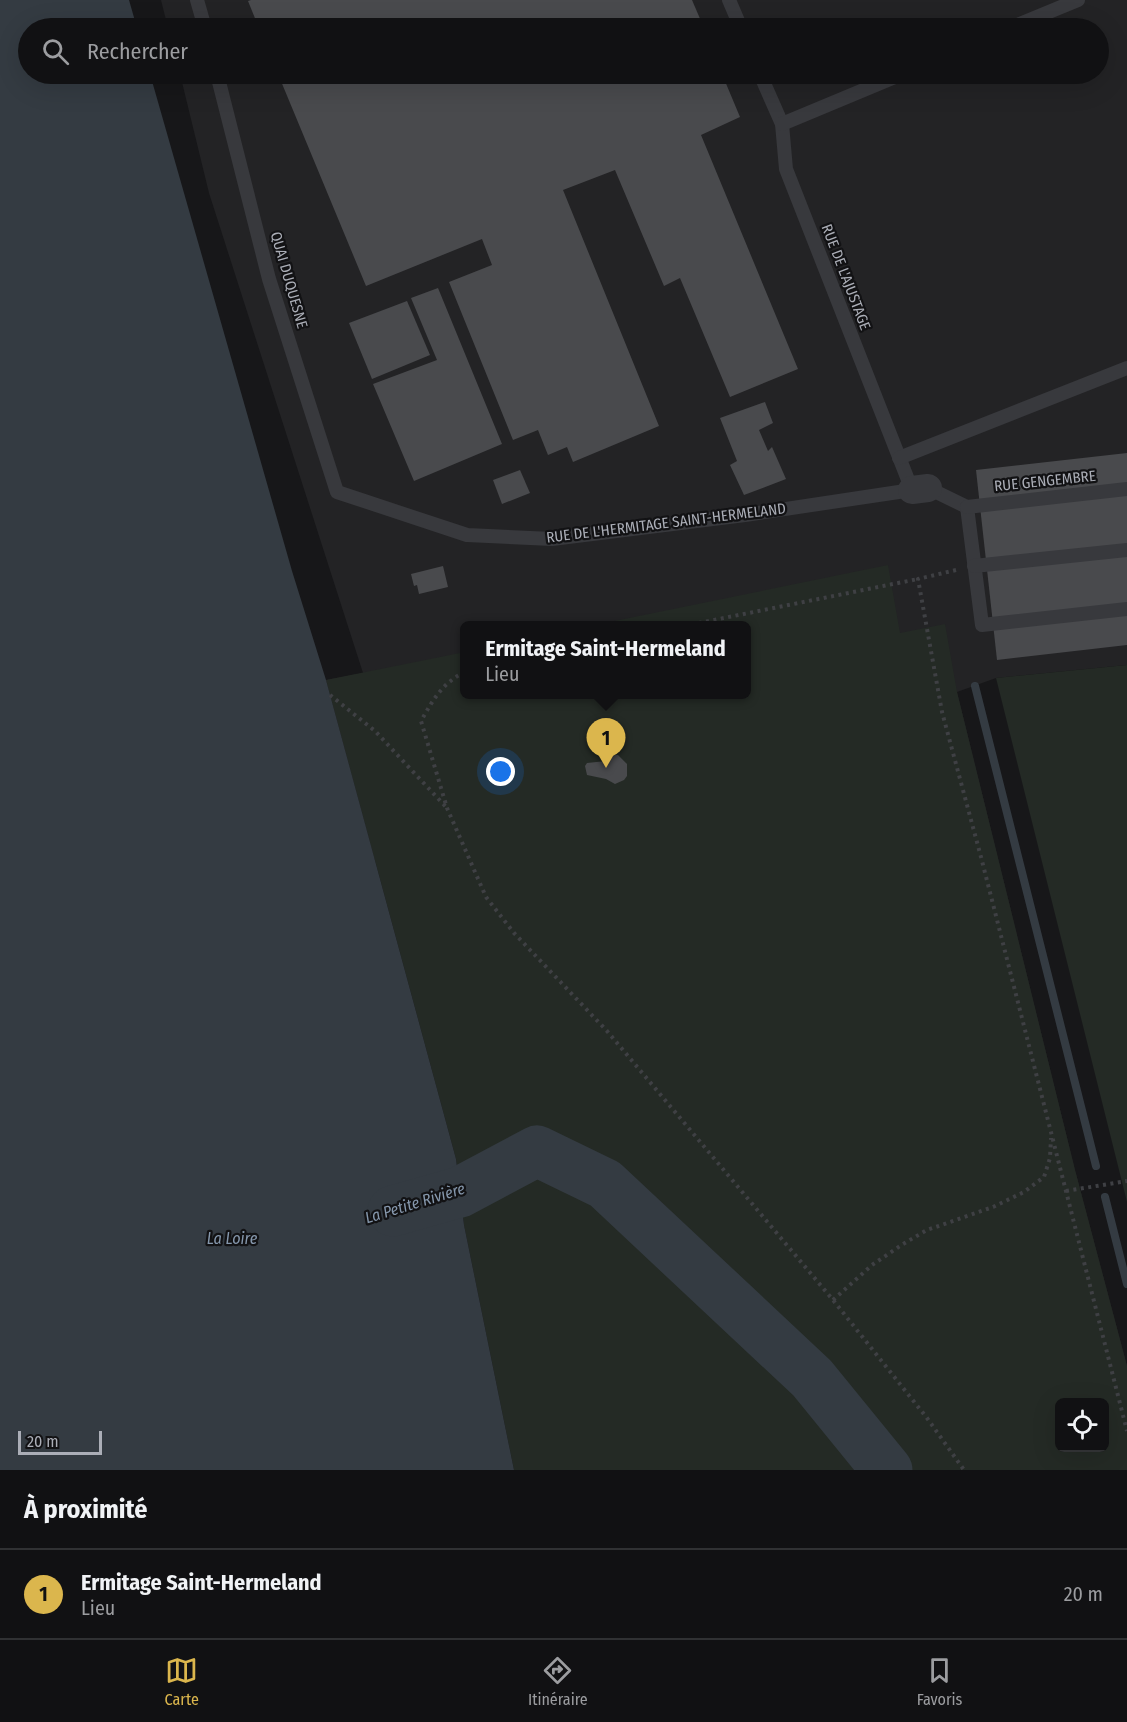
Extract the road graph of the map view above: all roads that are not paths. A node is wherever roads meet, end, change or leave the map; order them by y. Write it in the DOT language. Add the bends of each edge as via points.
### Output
graph roads {
  1 [pos="197,0"];
  2 [pos="729,0"];
  3 [pos="1078,0"];
  4 [pos="202,18"];
  5 [pos="737,18"];
  6 [pos="1034,18"];
  7 [pos="220,84"];
  8 [pos="764,84"];
  9 [pos="878,84"];
  10 [pos="782,124"];
  11 [pos="1127,368"];
  12 [pos="899,458"];
  13 [pos="920,489"];
  14 [pos="1127,489"];
  15 [pos="337,492"];
  16 [pos="967,507"];
  17 [pos="1127,550"];
  18 [pos="974,566"];
  19 [pos="1127,609"];
  1 -- 4 [label="lane"];
  2 -- 5 [label="lane"];
  3 -- 6 [label="lane"];
  7 -- 15 [label="lane, QUAI DUQUESNE" via="269,279"];
  8 -- 10 [label="lane, RUE DE L'AJUSTAGE"];
  9 -- 10 [label="lane"];
  10 -- 12 [label="lane, RUE DE L'AJUSTAGE" via="786,170"];
  11 -- 12 [label="lane"];
  12 -- 13 [label="lane, RUE DE L'AJUSTAGE"];
  13 -- 15 [label="lane, RUE DE L'HERMITAGE SAINT-HERMELAND" via="552,539 467,535"];
  13 -- 16 [label="lane"];
  14 -- 16 [label="lane, RUE GENGEMBRE"];
  16 -- 18 [label="lane"];
  17 -- 18 [label="lane"];
  18 -- 19 [label="lane" via="982,625"];
}
